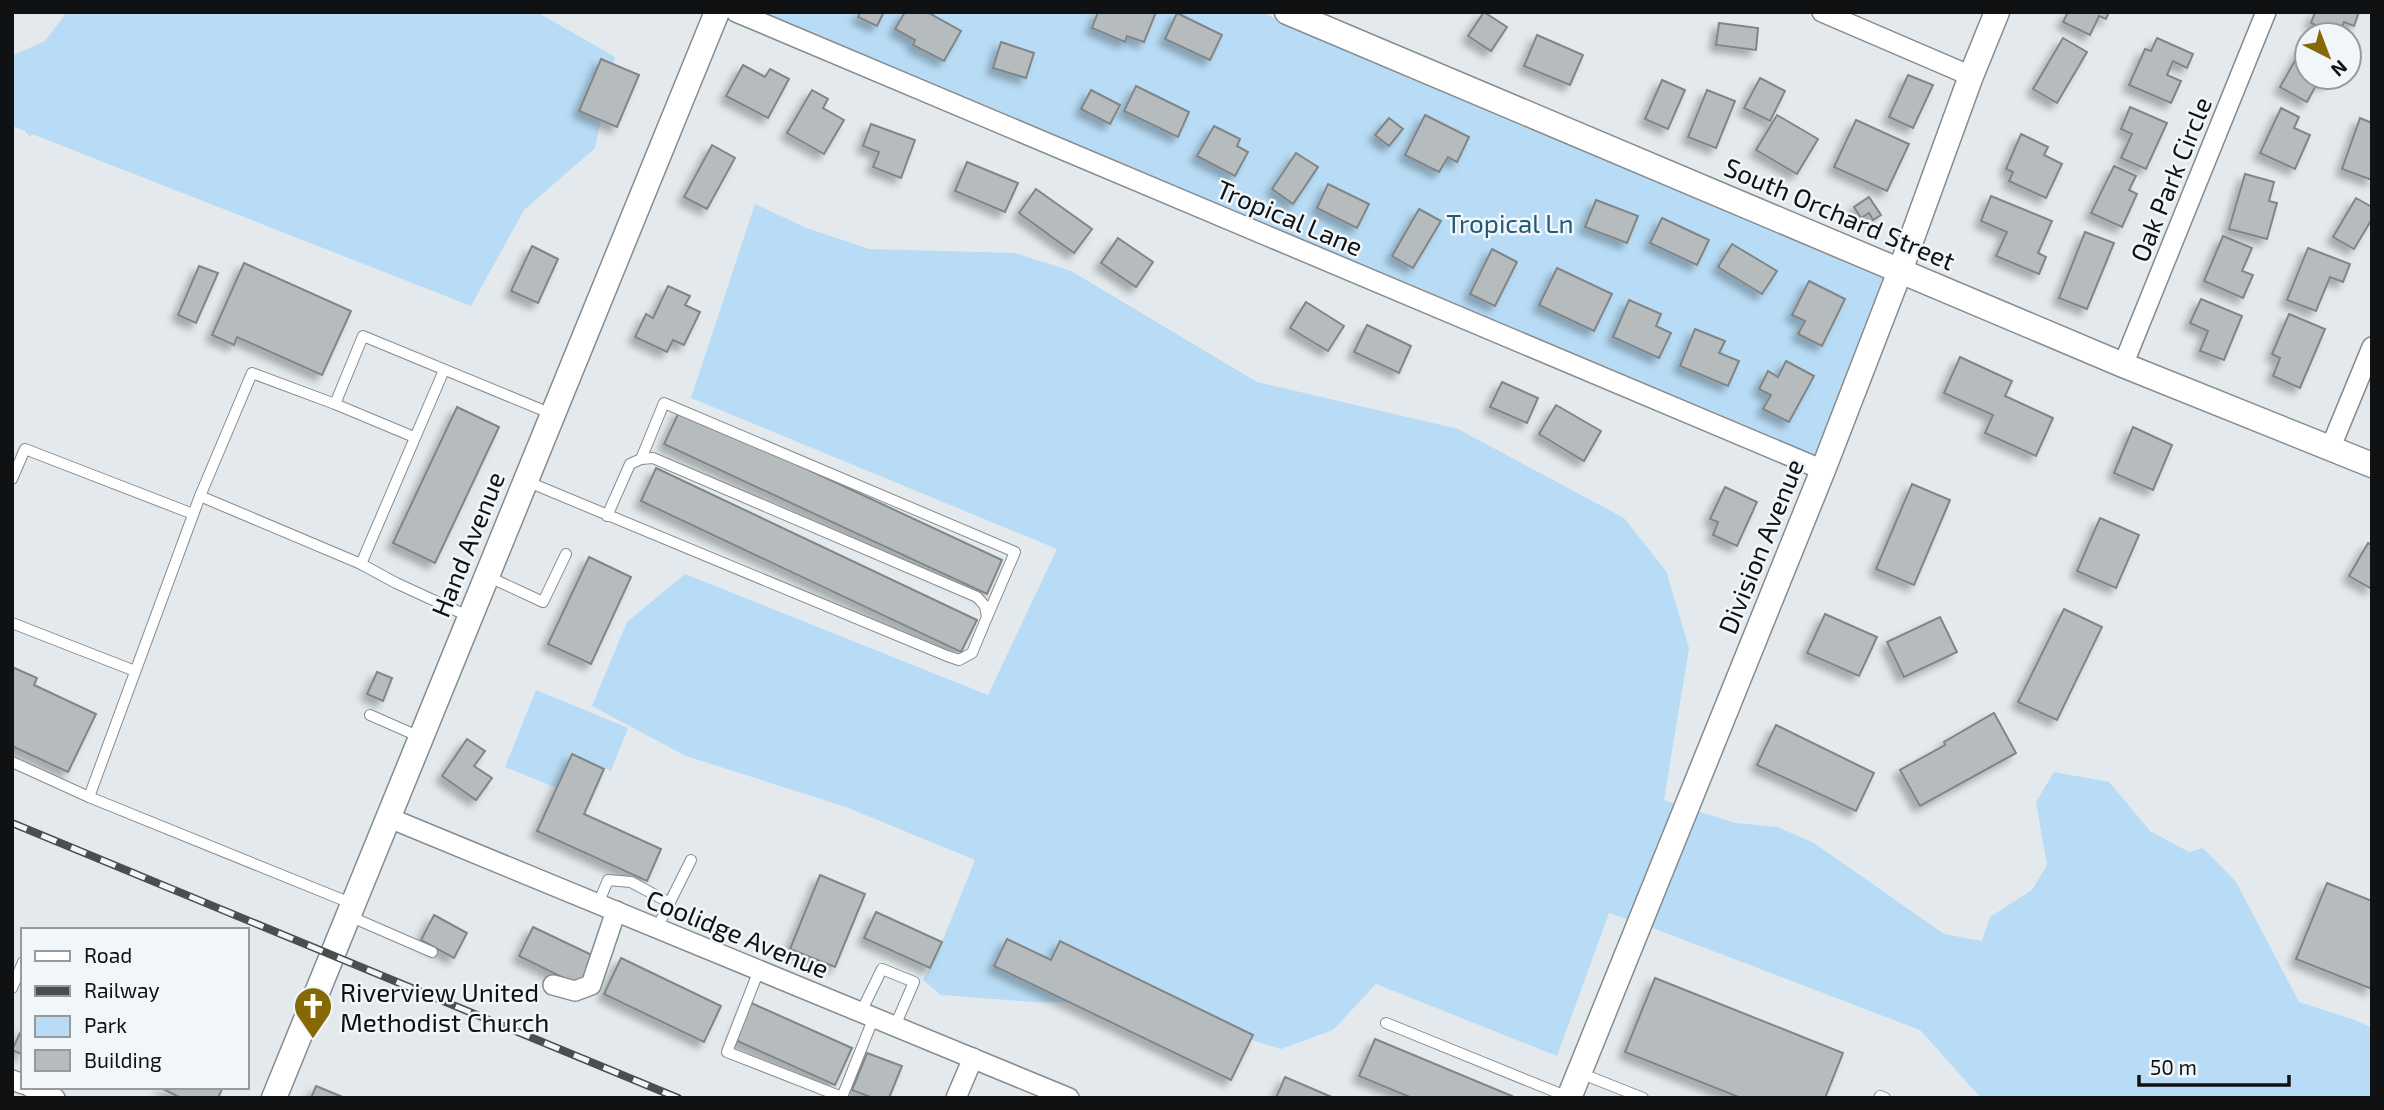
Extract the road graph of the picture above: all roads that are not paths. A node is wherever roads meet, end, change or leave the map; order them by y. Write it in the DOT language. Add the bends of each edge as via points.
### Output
graph roads {
  1 [pos="717,12"];
  2 [pos="736,12"];
  3 [pos="1287,12"];
  4 [pos="1822,12"];
  5 [pos="1997,12"];
  6 [pos="2266,12"];
  7 [pos="1971,76"];
  8 [pos="1900,271"];
  9 [pos="2372,347"];
  10 [pos="2123,365"];
  11 [pos="444,370"];
  12 [pos="335,404"];
  13 [pos="552,414"];
  14 [pos="414,438"];
  15 [pos="2330,449"];
  16 [pos="641,458"];
  17 [pos="2372,465"];
  18 [pos="1823,470"];
  19 [pos="12,480"];
  20 [pos="525,480"];
  21 [pos="200,496"];
  22 [pos="193,514"];
  23 [pos="607,516"];
  24 [pos="566,554"];
  25 [pos="361,564"];
  26 [pos="486,575"];
  27 [pos="470,617"];
  28 [pos="987,617"];
  29 [pos="12,624"];
  30 [pos="135,671"];
  31 [pos="370,715"];
  32 [pos="421,737"];
  33 [pos="12,762"];
  34 [pos="89,797"];
  35 [pos="387,817"];
  36 [pos="691,860"];
  37 [pos="670,903"];
  38 [pos="607,908"];
  39 [pos="351,910"];
  40 [pos="657,928"];
  41 [pos="432,952"];
  42 [pos="21,967"];
  43 [pos="759,970"];
  44 [pos="553,985"];
  45 [pos="12,988"];
  46 [pos="867,1015"];
  47 [pos="1386,1023"];
  48 [pos="895,1026"];
  49 [pos="972,1058"];
  50 [pos="1579,1073"];
  51 [pos="35,1089"];
  52 [pos="55,1098"];
  53 [pos="274,1098"];
  54 [pos="956,1098"];
  55 [pos="1069,1098"];
  56 [pos="1569,1098"];
  57 [pos="1643,1098"];
  58 [pos="1879,1098"];
  59 [pos="1885,1098"];
  1 -- 13 [label="street, Hand Avenue"];
  2 -- 18 [label="street, Tropical Lane"];
  3 -- 8 [label="street, South Orchard Street"];
  4 -- 7 [label="street"];
  5 -- 7 [label="street, Division Avenue"];
  6 -- 10 [label="street, Oak Park Circle"];
  7 -- 8 [label="street, Division Avenue"];
  8 -- 10 [label="street, South Orchard Street"];
  8 -- 18 [label="street, Division Avenue"];
  9 -- 15 [label="street"];
  10 -- 15 [label="street, South Orchard Street"];
  11 -- 12 [label="lane" via="363,336"];
  11 -- 13 [label="lane"];
  11 -- 14 [label="lane"];
  12 -- 14 [label="lane"];
  12 -- 21 [label="lane" via="252,373"];
  13 -- 20 [label="street, Hand Avenue"];
  14 -- 25 [label="lane"];
  15 -- 17 [label="street, South Orchard Street"];
  16 -- 23 [label="lane" via="630,464"];
  16 -- 28 [label="lane" via="653,458 977,597"];
  16 -- 28 [label="lane" via="664,403 1015,552"];
  18 -- 50 [label="street, Division Avenue"];
  19 -- 22 [label="lane" via="25,449"];
  20 -- 23 [label="lane"];
  20 -- 26 [label="street, Hand Avenue"];
  21 -- 22 [label="lane"];
  21 -- 25 [label="lane"];
  22 -- 30 [label="lane"];
  23 -- 28 [label="lane" via="959,660 972,653"];
  24 -- 26 [label="lane" via="543,602"];
  25 -- 27 [label="lane"];
  26 -- 27 [label="street, Hand Avenue"];
  27 -- 32 [label="street, Hand Avenue"];
  29 -- 30 [label="lane"];
  30 -- 34 [label="lane"];
  31 -- 32 [label="lane"];
  32 -- 35 [label="street, Hand Avenue"];
  33 -- 34 [label="lane"];
  34 -- 39 [label="lane"];
  35 -- 38 [label="street, Coolidge Avenue"];
  35 -- 39 [label="street, Hand Avenue"];
  36 -- 37 [label="lane"];
  37 -- 38 [label="lane" via="631,882 608,880"];
  37 -- 40 [label="lane"];
  38 -- 40 [label="street, Coolidge Avenue"];
  38 -- 44 [label="street" via="591,985 575,991"];
  39 -- 41 [label="lane"];
  39 -- 53 [label="street, Hand Avenue"];
  40 -- 43 [label="street, Coolidge Avenue"];
  42 -- 45 [label="lane"];
  43 -- 46 [label="street, Coolidge Avenue"];
  43 -- 46 [label="lane" via="727,1052 842,1097"];
  46 -- 48 [label="street, Coolidge Avenue"];
  46 -- 48 [label="lane" via="882,969 914,982"];
  47 -- 56 [label="lane"];
  48 -- 49 [label="street, Coolidge Avenue"];
  49 -- 54 [label="street"];
  49 -- 55 [label="street, Coolidge Avenue"];
  50 -- 56 [label="street, Division Avenue"];
  50 -- 57 [label="lane"];
  51 -- 52 [label="street"];
  58 -- 59 [label="lane"];
}
